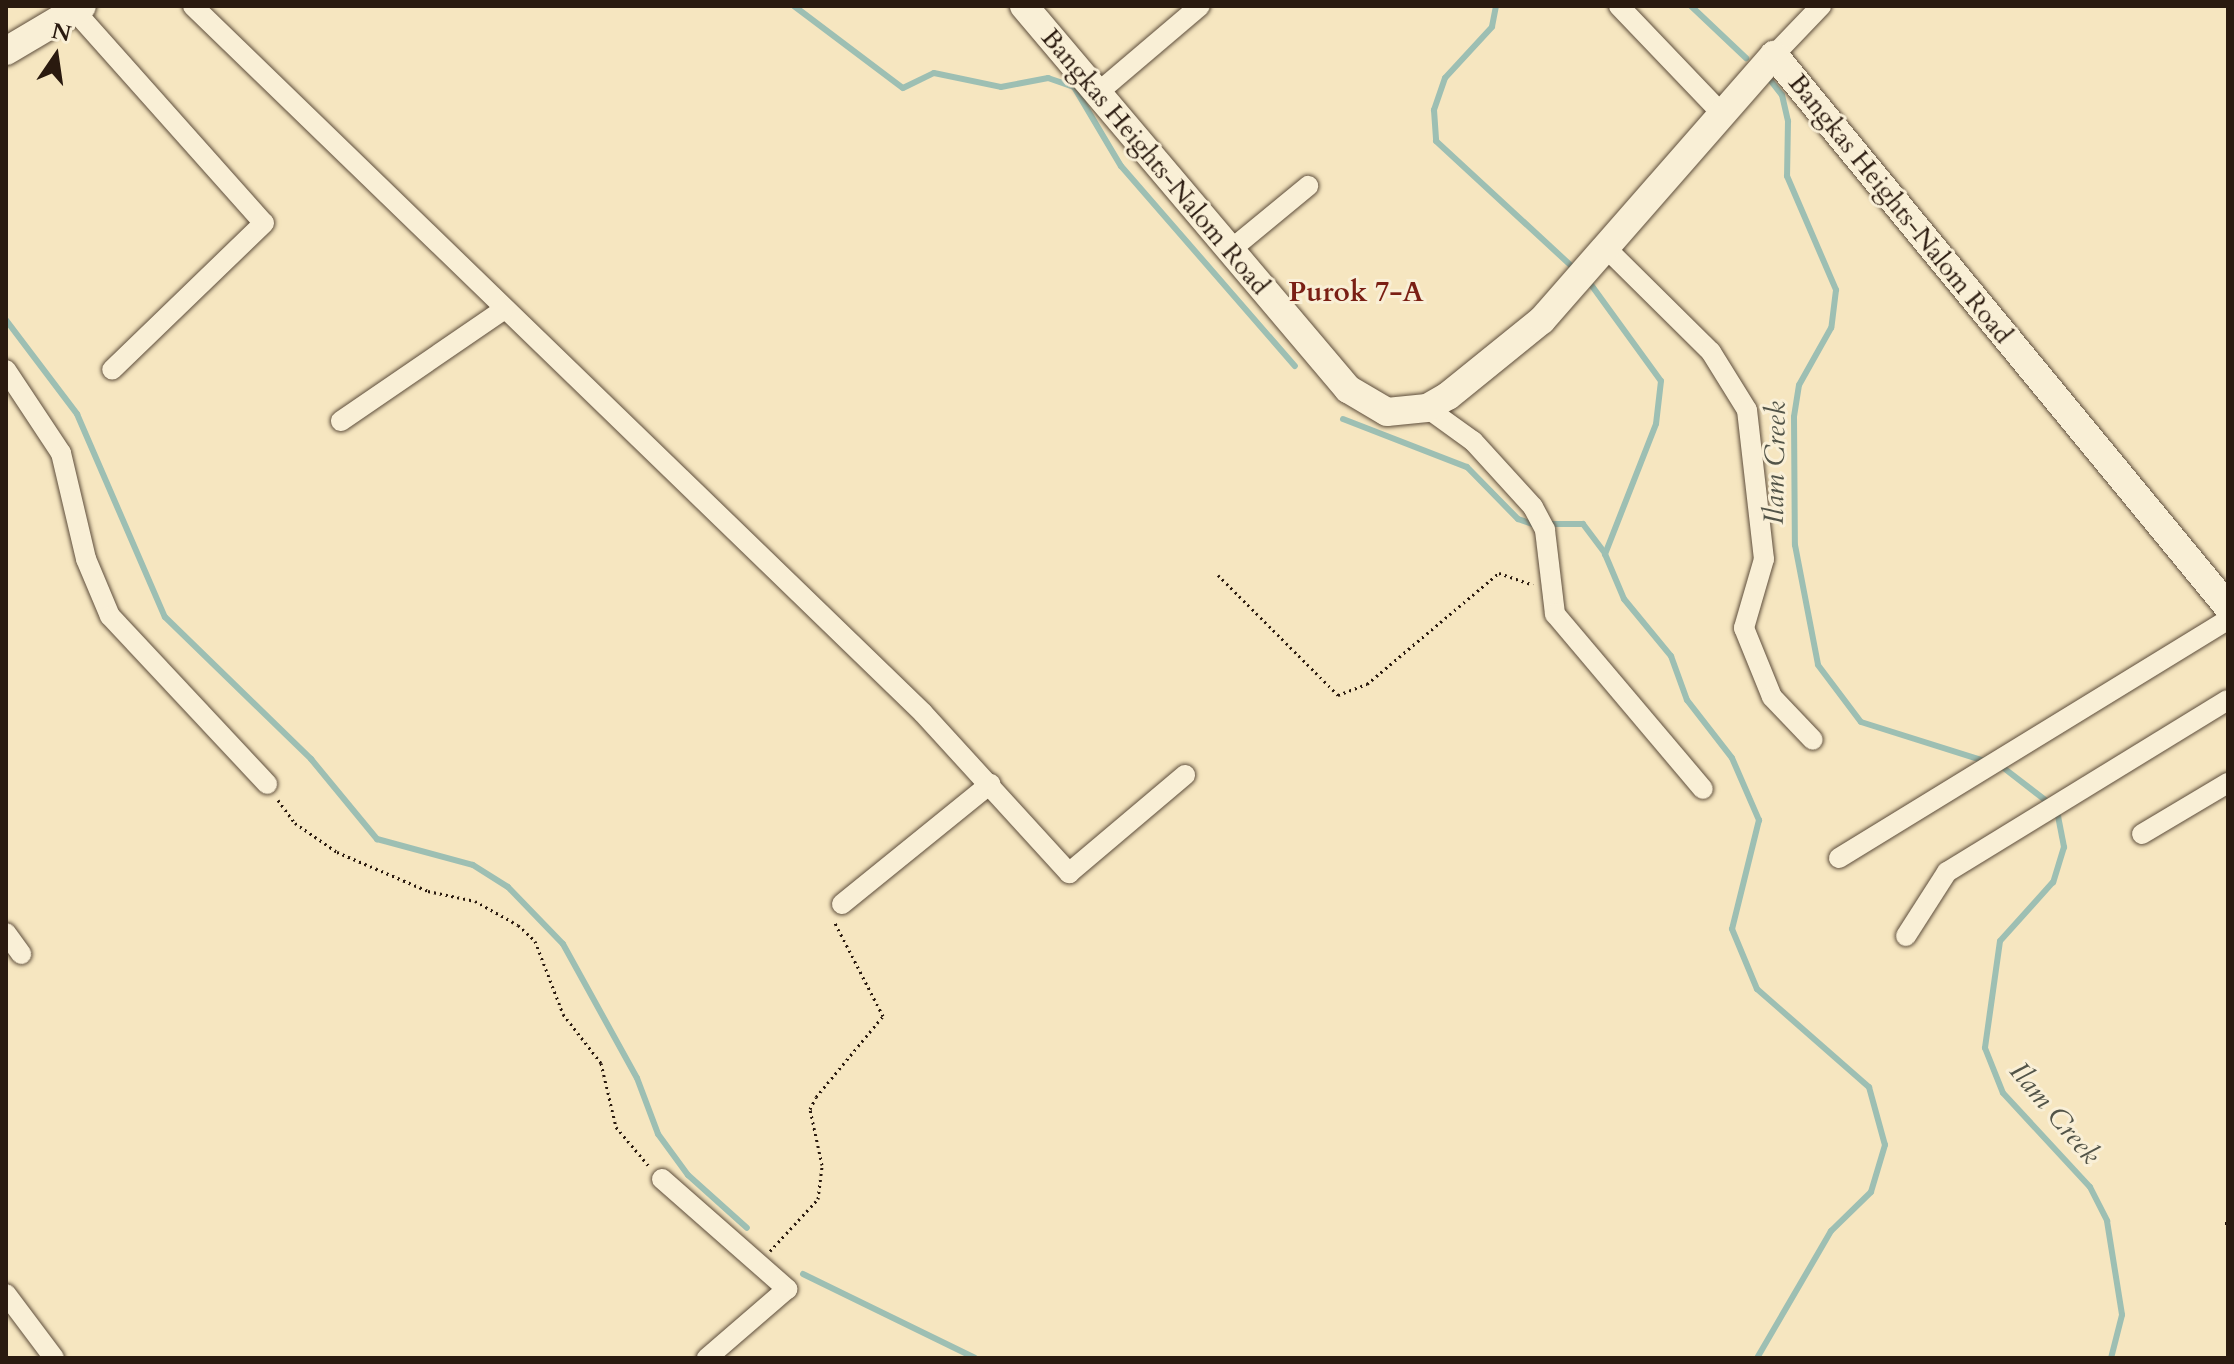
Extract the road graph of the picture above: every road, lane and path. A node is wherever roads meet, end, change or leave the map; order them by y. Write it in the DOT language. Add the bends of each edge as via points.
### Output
graph roads {
  1 [pos="193,6"];
  2 [pos="1024,6"];
  3 [pos="1200,6"];
  4 [pos="1619,6"];
  5 [pos="1821,6"];
  6 [pos="78,8"];
  7 [pos="6,51"];
  8 [pos="1774,55"];
  9 [pos="1100,91"];
  10 [pos="1724,116"];
  11 [pos="1308,186"];
  12 [pos="1608,250"];
  13 [pos="1228,252"];
  14 [pos="503,310"];
  15 [pos="6,370"];
  16 [pos="112,370"];
  17 [pos="1427,408"];
  18 [pos="341,421"];
  19 [pos="1218,575"];
  20 [pos="2224,590"];
  21 [pos="1547,592"];
  22 [pos="2228,620"];
  23 [pos="2228,700"];
  24 [pos="1813,740"];
  25 [pos="1185,775"];
  26 [pos="2228,783"];
  27 [pos="267,784"];
  28 [pos="990,784"];
  29 [pos="1703,789"];
  30 [pos="2142,834"];
  31 [pos="1839,858"];
  32 [pos="842,904"];
  33 [pos="6,933"];
  34 [pos="1906,936"];
  35 [pos="21,954"];
  36 [pos="662,1179"];
  37 [pos="756,1263"];
  38 [pos="6,1294"];
  39 [pos="54,1358"];
  40 [pos="707,1358"];
  1 -- 14 [label="street"];
  2 -- 9 [label="street, Bangkas Heights-Nalom Road"];
  3 -- 9 [label="street"];
  4 -- 10 [label="street"];
  5 -- 8 [label="street"];
  6 -- 7 [label="street"];
  6 -- 16 [label="street" via="264,223"];
  8 -- 10 [label="street, Bangkas Heights-Nalom Road"];
  8 -- 20 [label="street, Bangkas Heights-Nalom Road"];
  9 -- 13 [label="street, Bangkas Heights-Nalom Road"];
  10 -- 12 [label="street, Bangkas Heights-Nalom Road"];
  11 -- 13 [label="street"];
  12 -- 17 [label="street, Bangkas Heights-Nalom Road" via="1542,320"];
  12 -- 24 [label="street" via="1711,352 1747,410 1764,559 1744,628 1772,697"];
  13 -- 17 [label="street, Bangkas Heights-Nalom Road" via="1370,405"];
  14 -- 18 [label="street"];
  14 -- 28 [label="street"];
  15 -- 27 [label="street" via="61,453 86,559 110,616"];
  17 -- 21 [label="street" via="1473,441 1533,507 1549,552"];
  19 -- 21 [label="path" via="1338,695 1367,684 1499,573"];
  21 -- 29 [label="street" via="1571,640"];
  22 -- 31 [label="street"];
  23 -- 34 [label="street" via="1947,872"];
  25 -- 28 [label="street" via="1069,873"];
  26 -- 30 [label="street"];
  27 -- 36 [label="path" via="313,839 428,891 495,910 535,941 563,1014 601,1063 616,1127"];
  28 -- 32 [label="street"];
  32 -- 37 [label="path" via="835,931 878,995 883,1016 810,1109 822,1165 818,1199"];
  33 -- 35 [label="street"];
  36 -- 37 [label="street"];
  37 -- 40 [label="street" via="787,1289"];
  38 -- 39 [label="street"];
}
